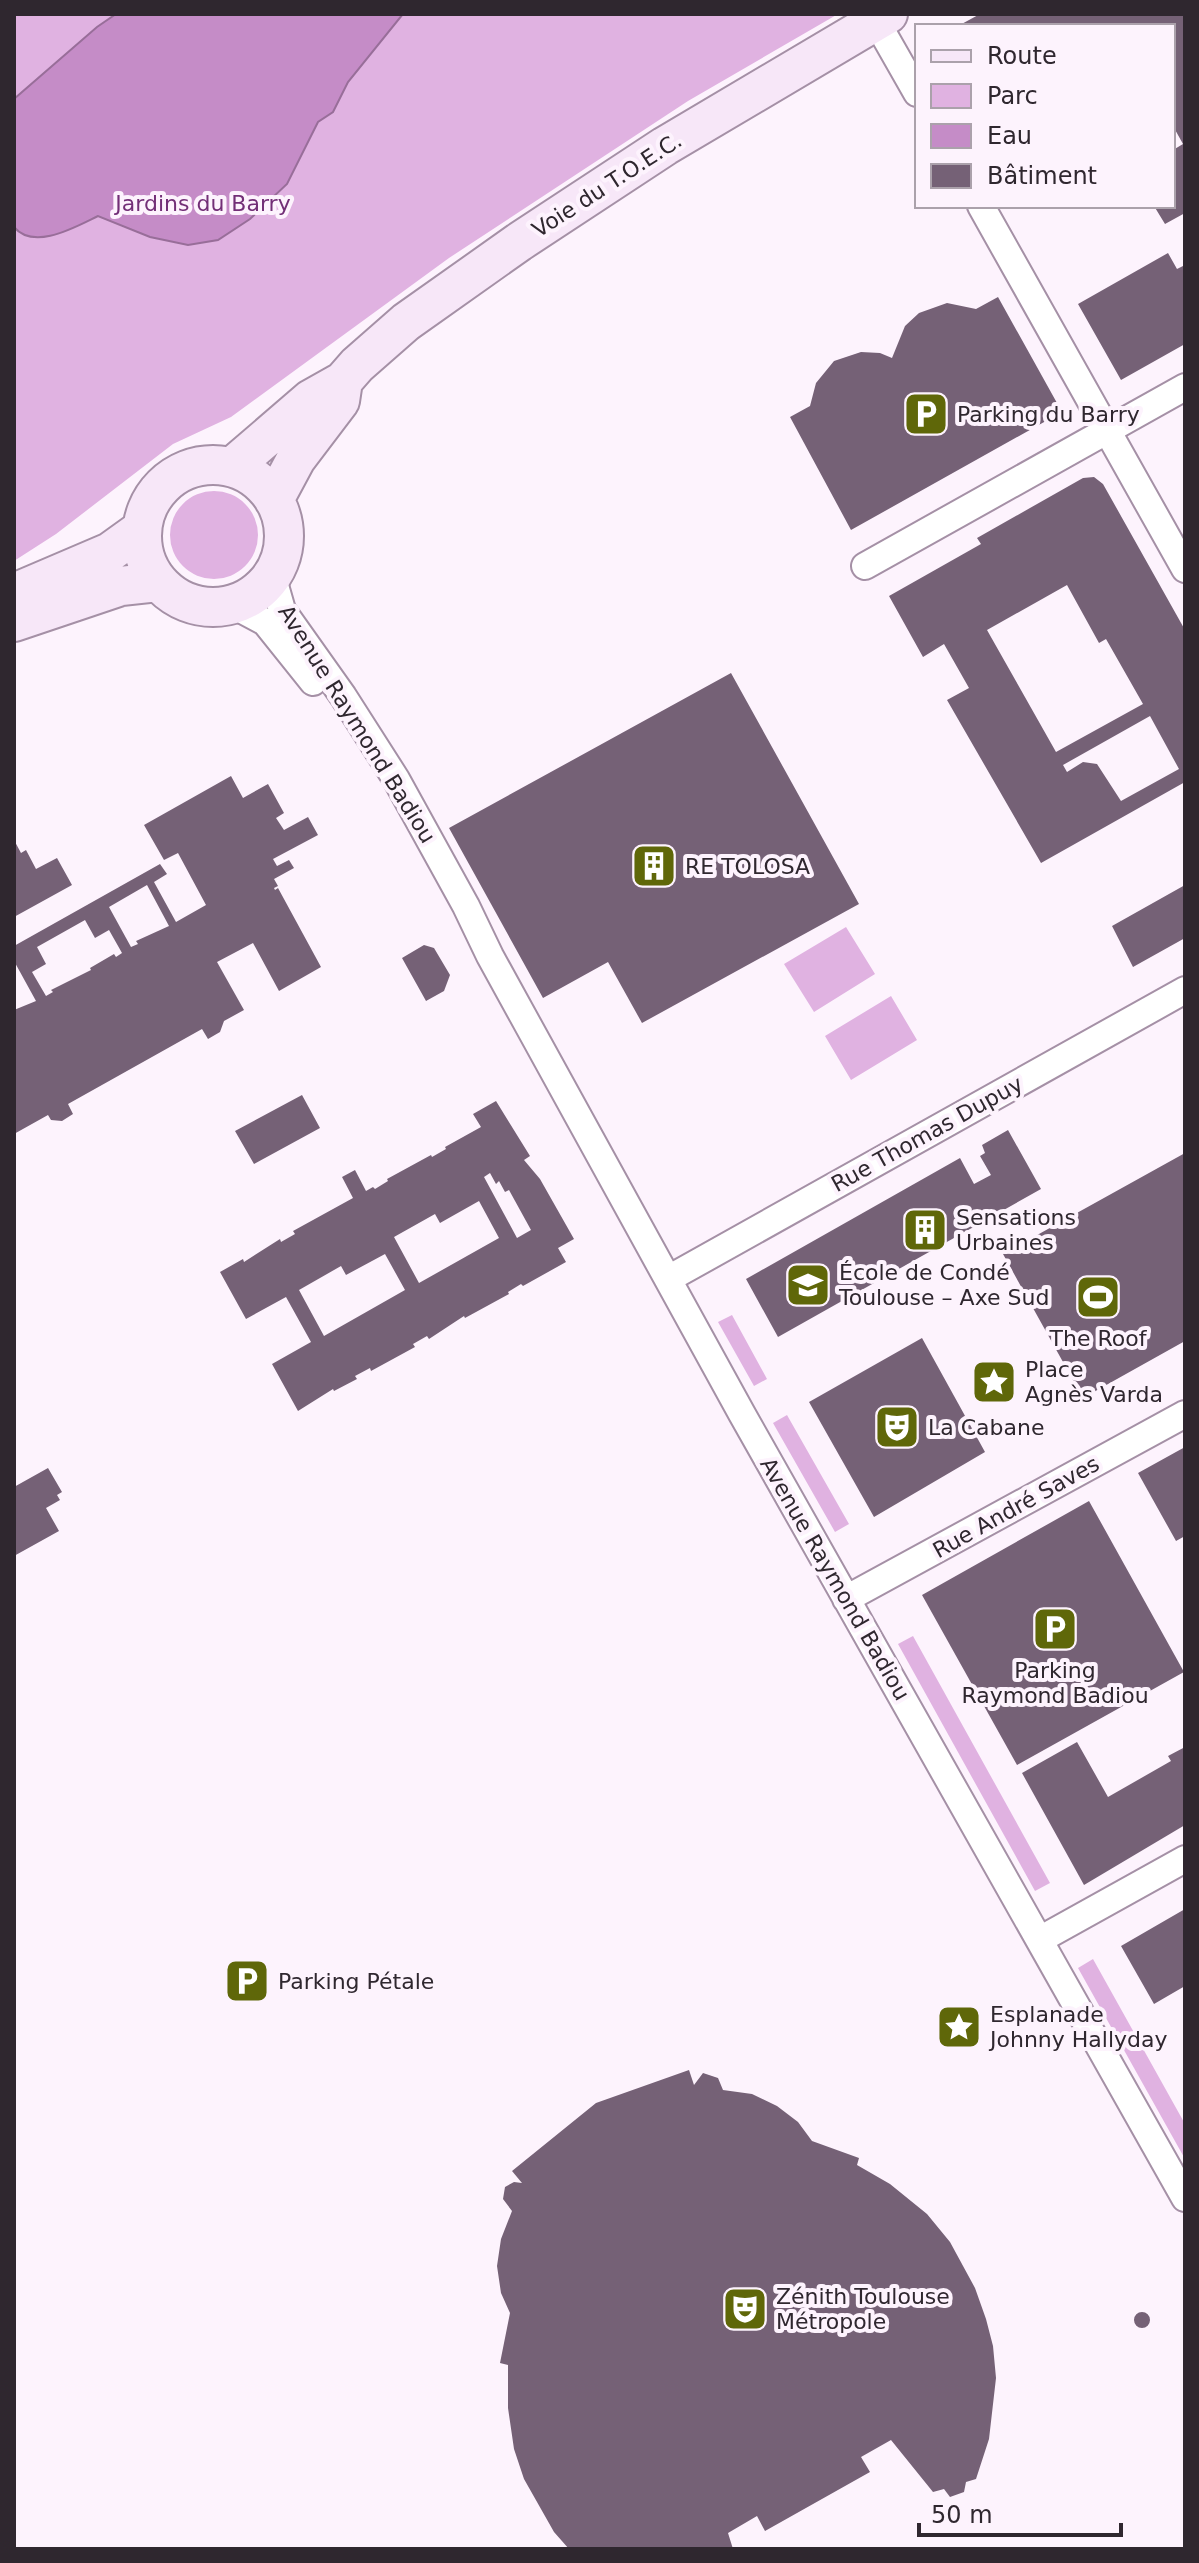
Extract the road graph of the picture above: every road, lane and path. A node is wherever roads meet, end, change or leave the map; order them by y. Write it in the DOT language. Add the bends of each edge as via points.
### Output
graph roads {
  1 [pos="882,17"];
  2 [pos="915,89"];
  3 [pos="982,208"];
  4 [pos="343,381"];
  5 [pos="1185,387"];
  6 [pos="1107,429"];
  7 [pos="232,467"];
  8 [pos="274,500"];
  9 [pos="142,529"];
  10 [pos="865,566"];
  11 [pos="1185,569"];
  12 [pos="272,575"];
  13 [pos="158,582"];
  14 [pos="14,593"];
  15 [pos="233,605"];
  16 [pos="14,622"];
  17 [pos="490,956"];
  18 [pos="1185,990"];
  19 [pos="668,1279"];
  20 [pos="1185,1414"];
  21 [pos="846,1599"];
  22 [pos="1185,1859"];
  23 [pos="1041,1939"];
  24 [pos="1185,2198"];
  1 -- 2 [label="street"];
  1 -- 4 [label="street, Voie du T.O.E.C." via="665,146 519,242 406,322"];
  3 -- 6 [label="street"];
  4 -- 7 [label="street, Voie du T.O.E.C." via="311,399"];
  4 -- 8 [label="street, Voie du T.O.E.C." via="340,401 296,459"];
  5 -- 6 [label="street"];
  6 -- 10 [label="street"];
  6 -- 11 [label="street"];
  7 -- 8 [label="street" via="256,480"];
  7 -- 9 [label="street" via="207,465 183,471 163,485 149,505"];
  8 -- 12 [label="street" via="284,538"];
  9 -- 13 [label="street" via="142,548"];
  9 -- 14 [label="street" via="110,552"];
  12 -- 15 [label="street"];
  12 -- 17 [label="street, Avenue Raymond Badiou" via="282,610 396,779"];
  13 -- 15 [label="street" via="192,604"];
  13 -- 16 [label="street" via="121,586"];
  15 -- 17 [label="street, Avenue Raymond Badiou" via="265,622 333,707 456,915"];
  17 -- 19 [label="street, Avenue Raymond Badiou"];
  18 -- 19 [label="street, Rue Thomas Dupuy"];
  19 -- 21 [label="street, Avenue Raymond Badiou"];
  20 -- 21 [label="street, Rue André Saves"];
  21 -- 23 [label="street, Avenue Raymond Badiou"];
  22 -- 23 [label="street"];
  23 -- 24 [label="street, Avenue Raymond Badiou"];
}
